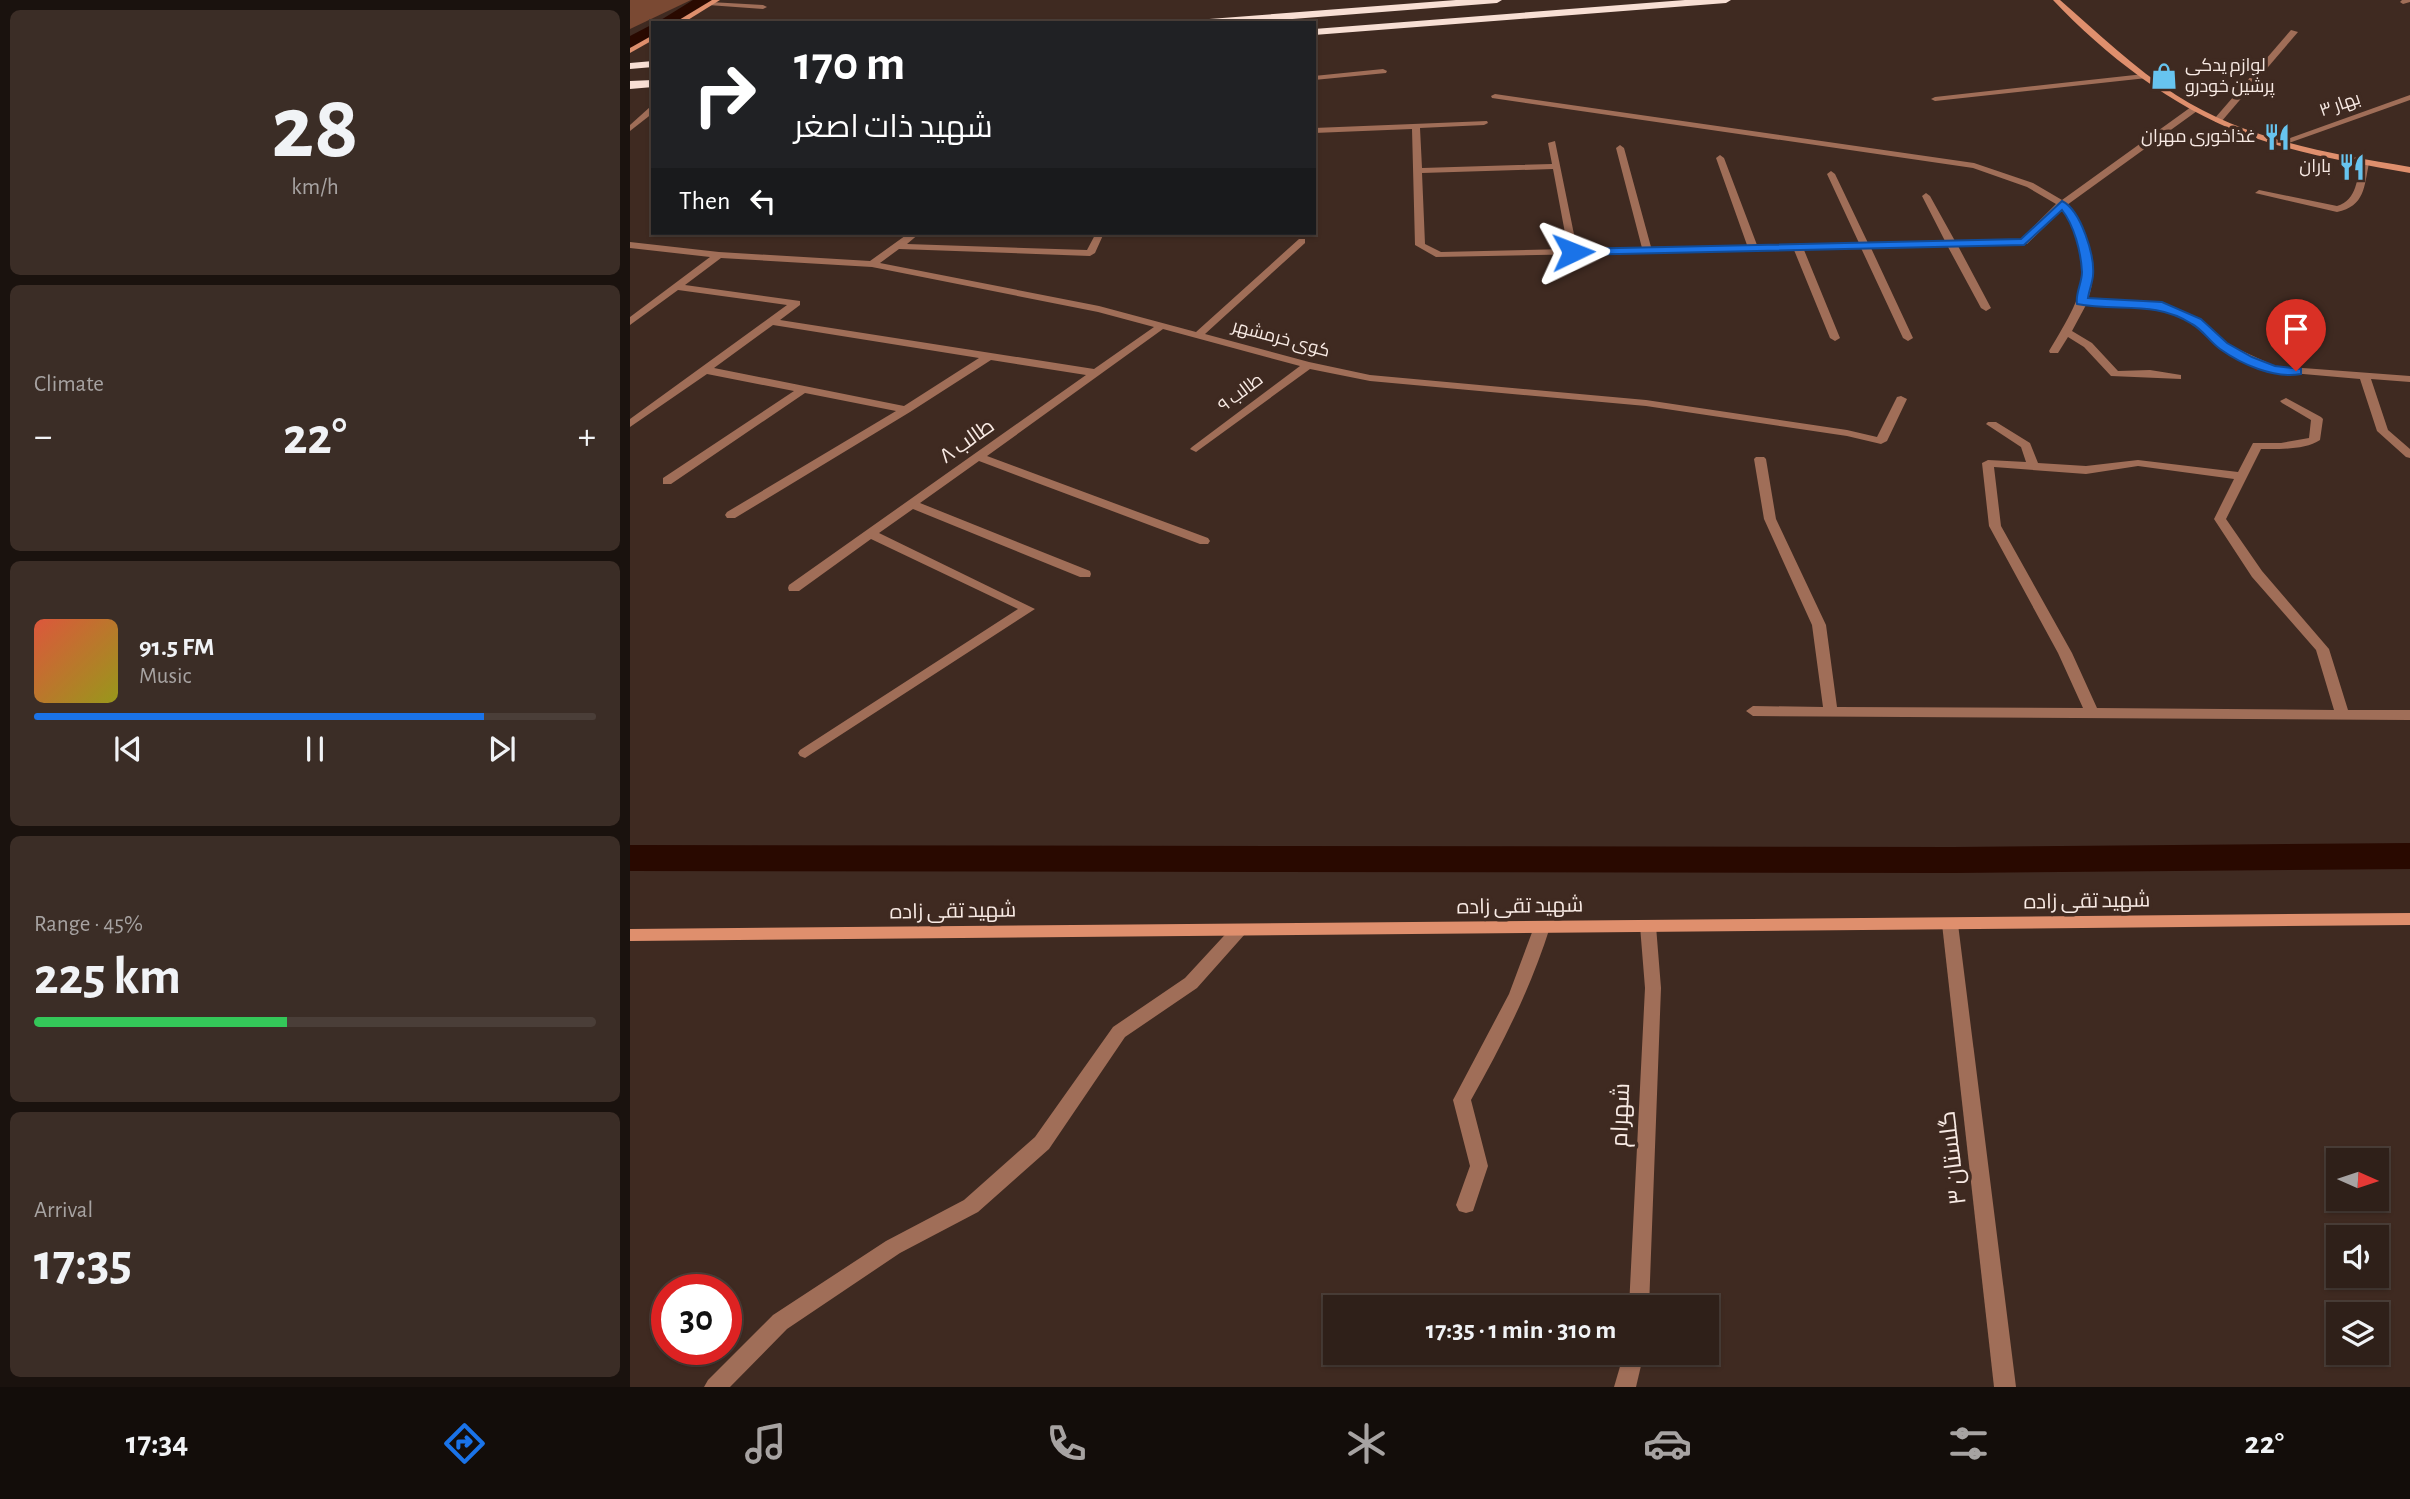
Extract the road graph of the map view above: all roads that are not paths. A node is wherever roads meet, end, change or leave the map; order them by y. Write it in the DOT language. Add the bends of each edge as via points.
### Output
graph roads {
  1 [pos="1497,0"];
  2 [pos="1726,0"];
  3 [pos="2056,0"];
  4 [pos="714,2"];
  5 [pos="763,7"];
  6 [pos="681,21"];
  7 [pos="1222,21"];
  8 [pos="1316,32"];
  9 [pos="2294,32"];
  10 [pos="651,38"];
  11 [pos="630,51"];
  12 [pos="651,64"];
  13 [pos="630,66"];
  14 [pos="1383,71"];
  15 [pos="2144,76"];
  16 [pos="1316,78"];
  17 [pos="651,83"];
  18 [pos="630,85"];
  19 [pos="1495,96"];
  20 [pos="2410,97"];
  21 [pos="1935,99"];
  22 [pos="2194,109"];
  23 [pos="651,111"];
  24 [pos="2218,120"];
  25 [pos="1484,123"];
  26 [pos="1416,126"];
  27 [pos="630,129"];
  28 [pos="1316,131"];
  29 [pos="1552,143"];
  30 [pos="2280,143"];
  31 [pos="1620,148"];
  32 [pos="1720,158"];
  33 [pos="2365,163"];
  34 [pos="1556,166"];
  35 [pos="2410,170"];
  36 [pos="1418,171"];
  37 [pos="1831,174"];
  38 [pos="2259,193"];
  39 [pos="1926,196"];
  40 [pos="2062,204"];
  41 [pos="912,235"];
  42 [pos="1099,235"];
  43 [pos="1302,242"];
  44 [pos="1950,244"];
  45 [pos="897,246"];
  46 [pos="1865,246"];
  47 [pos="633,247"];
  48 [pos="1798,247"];
  49 [pos="1753,248"];
  50 [pos="1647,250"];
  51 [pos="1573,252"];
  52 [pos="719,255"];
  53 [pos="872,264"];
  54 [pos="676,287"];
  55 [pos="2081,302"];
  56 [pos="1986,309"];
  57 [pos="630,322"];
  58 [pos="771,322"];
  59 [pos="1163,325"];
  60 [pos="2065,331"];
  61 [pos="1198,335"];
  62 [pos="1835,338"];
  63 [pos="1908,338"];
  64 [pos="2054,351"];
  65 [pos="988,357"];
  66 [pos="1308,365"];
  67 [pos="705,370"];
  68 [pos="1096,373"];
  69 [pos="2177,377"];
  70 [pos="2365,377"];
  71 [pos="2410,379"];
  72 [pos="803,390"];
  73 [pos="1901,399"];
  74 [pos="2286,401"];
  75 [pos="906,410"];
  76 [pos="1992,424"];
  77 [pos="630,425"];
  78 [pos="1196,449"];
  79 [pos="2410,456"];
  80 [pos="978,457"];
  81 [pos="1760,459"];
  82 [pos="2034,467"];
  83 [pos="2240,477"];
  84 [pos="667,481"];
  85 [pos="911,504"];
  86 [pos="732,515"];
  87 [pos="870,534"];
  88 [pos="1204,541"];
  89 [pos="1085,574"];
  90 [pos="793,588"];
  91 [pos="1753,711"];
  92 [pos="1831,712"];
  93 [pos="2092,713"];
  94 [pos="2343,715"];
  95 [pos="2410,715"];
  96 [pos="805,754"];
  97 [pos="2410,919"];
  98 [pos="1950,924"];
  99 [pos="1648,926"];
  100 [pos="1542,927"];
  101 [pos="1239,930"];
  102 [pos="630,935"];
  103 [pos="1466,1205"];
  104 [pos="1640,1295"];
  105 [pos="1631,1365"];
  106 [pos="715,1387"];
  107 [pos="1625,1387"];
  108 [pos="2005,1387"];
  1 -- 7 [label="highway"];
  2 -- 8 [label="highway"];
  3 -- 15 [label="main road"];
  4 -- 5 [label="street"];
  4 -- 6 [label="main road"];
  9 -- 24 [label="street"];
  10 -- 11 [label="main road"];
  12 -- 13 [label="highway"];
  14 -- 16 [label="street"];
  15 -- 21 [label="street"];
  15 -- 22 [label="main road"];
  17 -- 18 [label="highway"];
  19 -- 40 [label="street" via="1974,166 2030,185"];
  20 -- 30 [label="street, بهار ۳"];
  22 -- 24 [label="main road"];
  22 -- 40 [label="street"];
  23 -- 27 [label="street"];
  24 -- 30 [label="main road"];
  25 -- 26 [label="street"];
  26 -- 28 [label="street"];
  26 -- 36 [label="street"];
  29 -- 34 [label="street"];
  30 -- 33 [label="main road"];
  31 -- 50 [label="street"];
  32 -- 49 [label="street"];
  33 -- 35 [label="main road"];
  33 -- 38 [label="street" via="2356,201 2348,208"];
  34 -- 36 [label="street"];
  34 -- 51 [label="street"];
  36 -- 51 [label="street" via="1420,245 1439,254"];
  37 -- 46 [label="street"];
  39 -- 44 [label="street"];
  40 -- 44 [label="street" via="2024,242"];
  40 -- 55 [label="street" via="2073,217 2084,250 2088,274"];
  41 -- 45 [label="street"];
  42 -- 45 [label="street" via="1090,253"];
  43 -- 61 [label="street"];
  44 -- 46 [label="street"];
  44 -- 56 [label="street"];
  45 -- 53 [label="street"];
  46 -- 48 [label="street"];
  46 -- 63 [label="street"];
  47 -- 52 [label="street, کوی خرمشهر"];
  48 -- 49 [label="street"];
  48 -- 62 [label="street"];
  49 -- 50 [label="street"];
  50 -- 51 [label="street"];
  52 -- 53 [label="street, کوی خرمشهر"];
  52 -- 54 [label="street"];
  53 -- 59 [label="street, کوی خرمشهر"];
  54 -- 57 [label="street"];
  54 -- 58 [label="street" via="796,303"];
  55 -- 60 [label="street"];
  55 -- 70 [label="street" via="2158,304 2197,321 2223,346 2273,369"];
  58 -- 65 [label="street"];
  58 -- 67 [label="street"];
  59 -- 61 [label="street, کوی خرمشهر"];
  59 -- 68 [label="street, طالب ۸"];
  60 -- 64 [label="street"];
  60 -- 69 [label="street" via="2088,345 2115,374"];
  61 -- 66 [label="street, کوی خرمشهر"];
  65 -- 68 [label="street"];
  65 -- 75 [label="street"];
  66 -- 73 [label="street, کوی خرمشهر" via="1370,378 1646,403 1881,441"];
  66 -- 78 [label="street, طالب ۹"];
  67 -- 72 [label="street"];
  67 -- 77 [label="street"];
  68 -- 80 [label="street, طالب ۸"];
  70 -- 71 [label="street"];
  70 -- 79 [label="street" via="2383,431"];
  72 -- 75 [label="street"];
  72 -- 84 [label="street"];
  74 -- 83 [label="street" via="2317,419 2314,440 2257,445"];
  75 -- 86 [label="street"];
  76 -- 82 [label="street" via="2026,445"];
  80 -- 85 [label="street, طالب ۸"];
  80 -- 88 [label="street"];
  81 -- 92 [label="street" via="1770,519 1819,625"];
  82 -- 83 [label="street" via="2086,470 2138,464"];
  82 -- 93 [label="street" via="1988,463 1995,526 2065,653"];
  83 -- 94 [label="street" via="2220,519 2258,574 2322,649"];
  85 -- 87 [label="street, طالب ۸"];
  85 -- 89 [label="street"];
  87 -- 90 [label="street, طالب ۸"];
  87 -- 96 [label="street" via="1028,609"];
  91 -- 92 [label="street"];
  92 -- 93 [label="street"];
  93 -- 94 [label="street"];
  94 -- 95 [label="street"];
  97 -- 98 [label="main road, شهید تقی زاده"];
  98 -- 99 [label="main road, شهید تقی زاده"];
  98 -- 108 [label="street, گلستان ۳"];
  99 -- 100 [label="main road, شهید تقی زاده"];
  99 -- 104 [label="street, شهرام" via="1653,988"];
  100 -- 101 [label="main road, شهید تقی زاده"];
  100 -- 103 [label="street" via="1530,971 1462,1100 1479,1166"];
  101 -- 102 [label="main road, شهید تقی زاده"];
  101 -- 106 [label="street" via="1191,983 1119,1032 1042,1143 971,1206 893,1247 780,1322"];
  105 -- 107 [label="street"];
}
